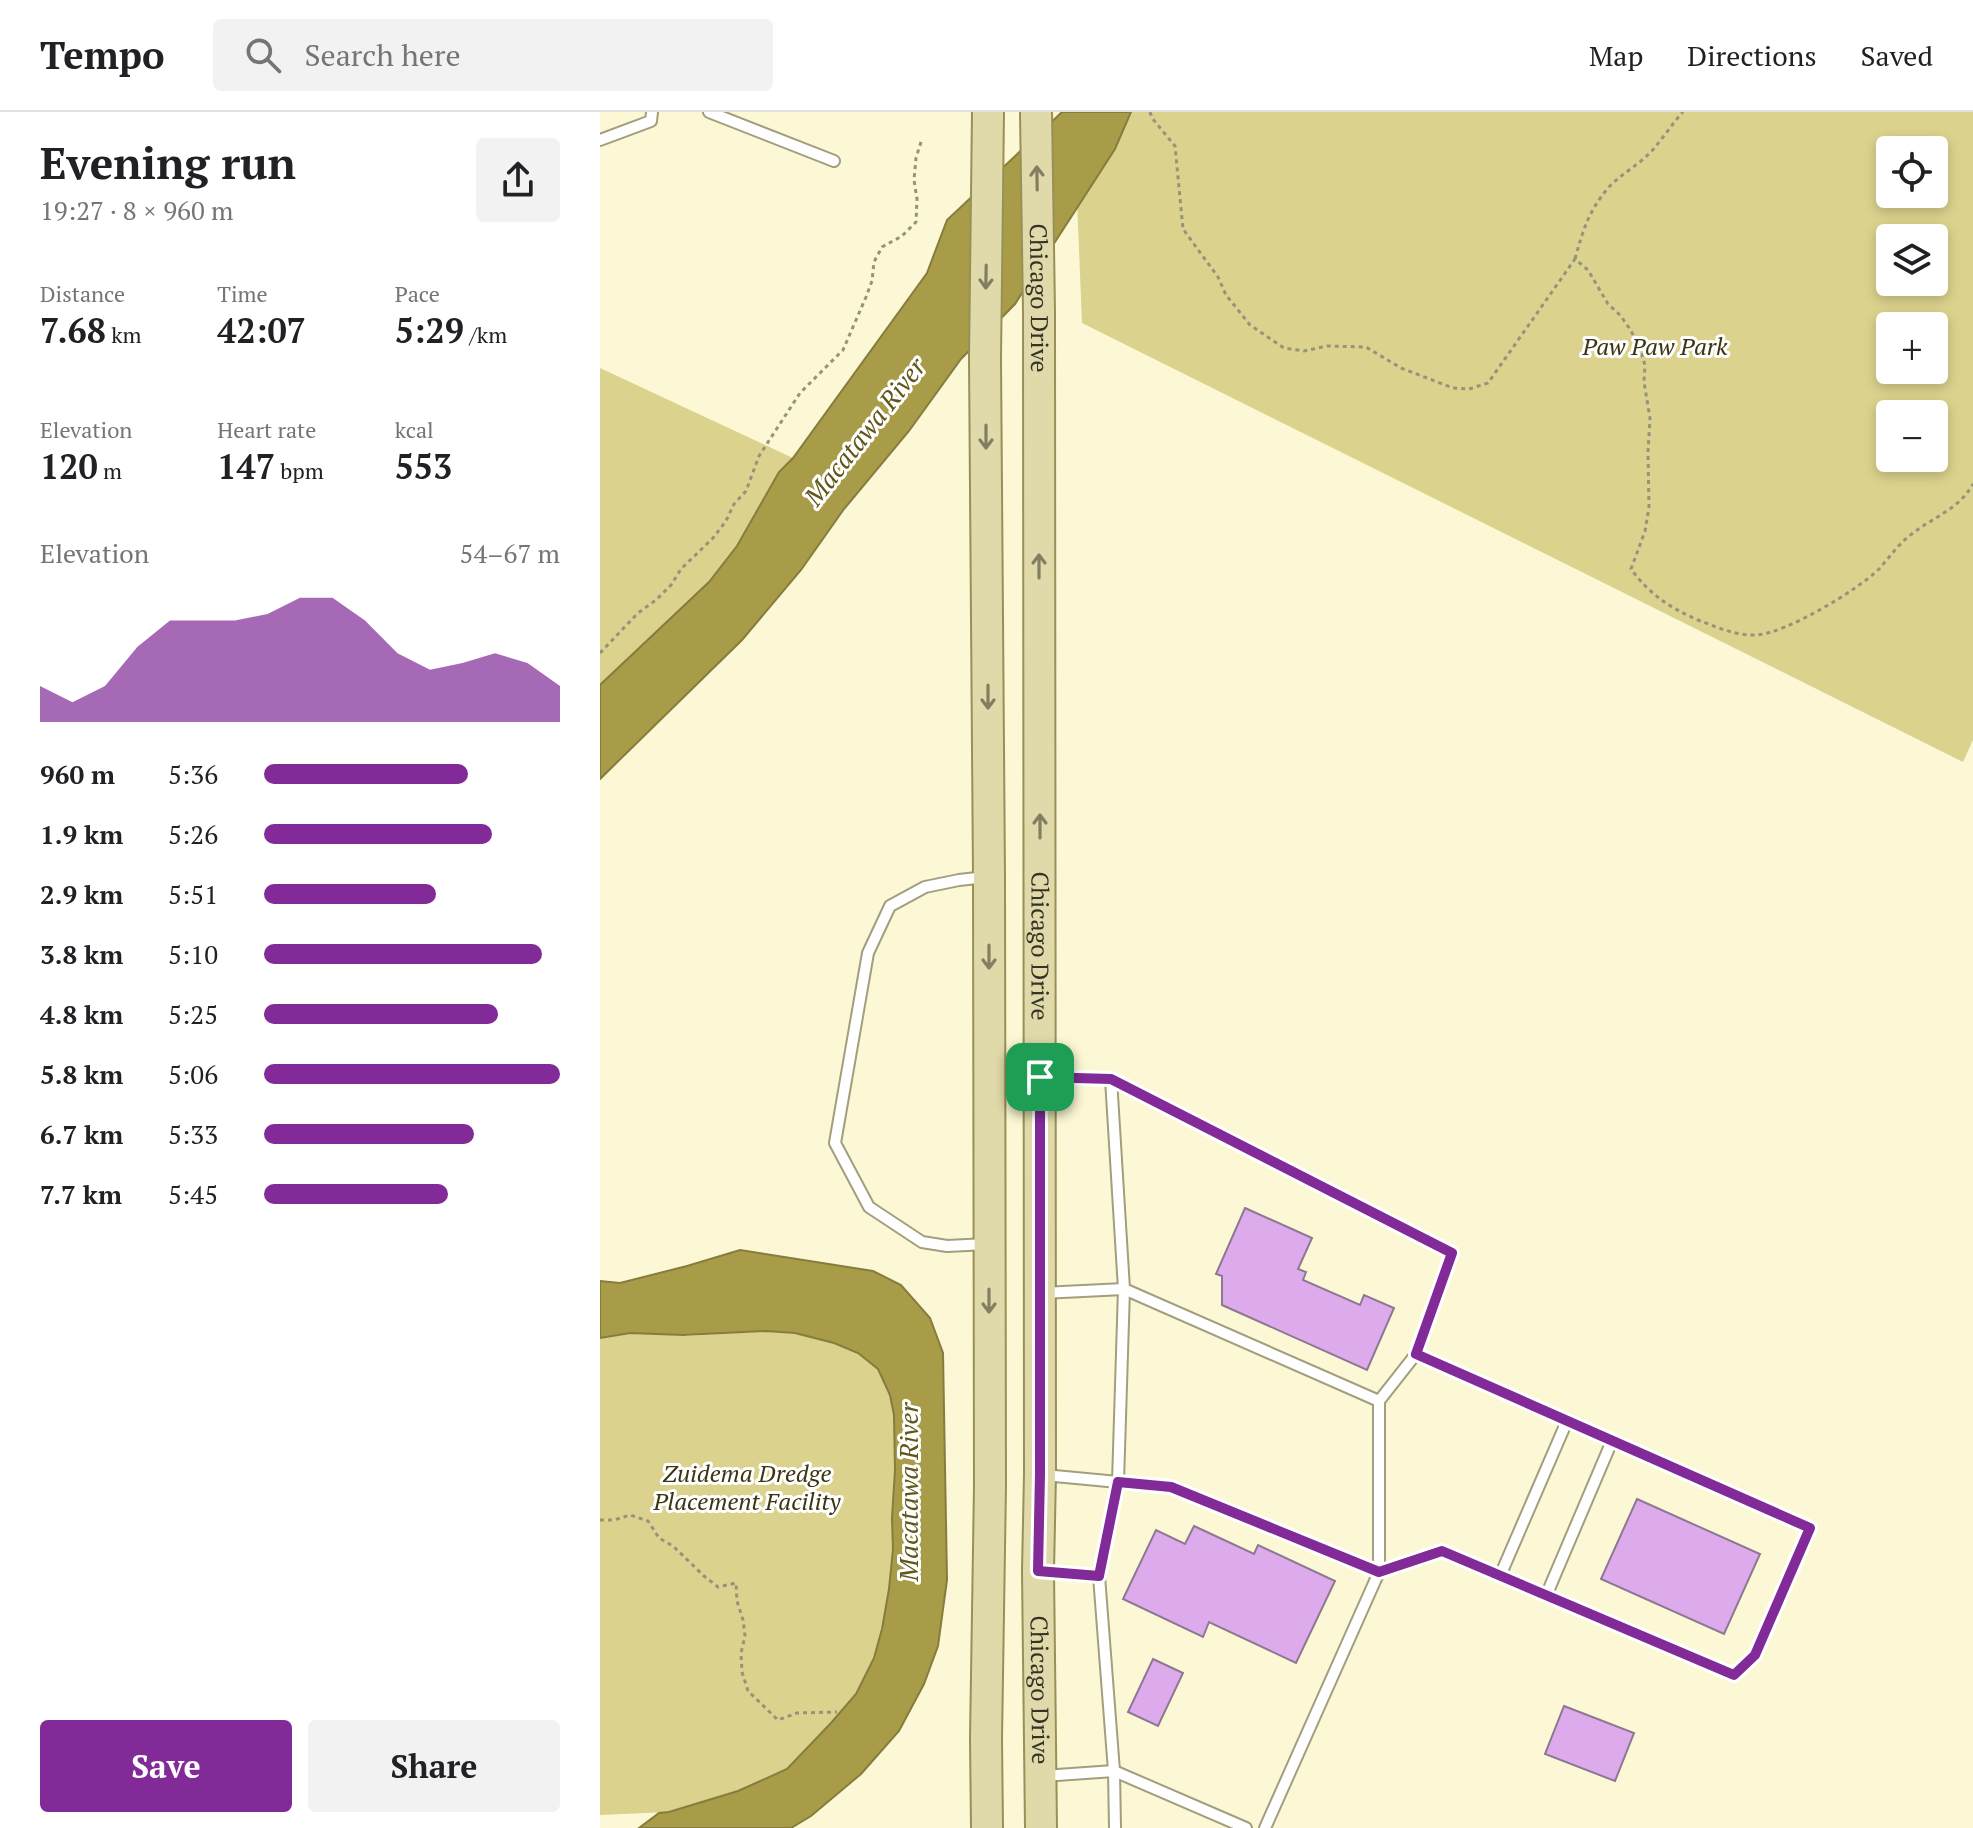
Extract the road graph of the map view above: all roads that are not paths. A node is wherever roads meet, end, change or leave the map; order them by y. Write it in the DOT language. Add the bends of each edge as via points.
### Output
graph roads {
  1 [pos="652,112"];
  2 [pos="709,112"];
  3 [pos="988,112"];
  4 [pos="1036,117"];
  5 [pos="600,140"];
  6 [pos="834,161"];
  7 [pos="989,877"];
  8 [pos="989,1031"];
  9 [pos="1040,1043"];
  10 [pos="1040,1077"];
  11 [pos="1111,1079"];
  12 [pos="989,1244"];
  13 [pos="1124,1289"];
  14 [pos="1040,1293"];
  15 [pos="1416,1354"];
  16 [pos="1379,1401"];
  17 [pos="1567,1421"];
  18 [pos="1612,1441"];
  19 [pos="1040,1474"];
  20 [pos="1118,1482"];
  21 [pos="1038,1571"];
  22 [pos="1379,1572"];
  23 [pos="1099,1576"];
  24 [pos="1500,1576"];
  25 [pos="1546,1596"];
  26 [pos="986,1739"];
  27 [pos="1114,1771"];
  28 [pos="1041,1776"];
  29 [pos="987,1828"];
  30 [pos="1002,1828"];
  31 [pos="1041,1828"];
  32 [pos="1115,1828"];
  33 [pos="1246,1828"];
  34 [pos="1265,1828"];
  1 -- 5 [label="lane" via="651,121"];
  2 -- 6 [label="lane"];
  3 -- 7 [label="main road, Chicago Drive, one-way"];
  9 -- 4 [label="main road, Chicago Drive, one-way"];
  7 -- 8 [label="main road, Chicago Drive, one-way"];
  7 -- 12 [label="lane" via="925,887 890,906 868,953 835,1143 869,1207 922,1242"];
  8 -- 9 [label="main road"];
  8 -- 12 [label="main road, Chicago Drive"];
  9 -- 10 [label="main road, Chicago Drive"];
  10 -- 11 [label="lane"];
  10 -- 14 [label="main road, Chicago Drive"];
  11 -- 13 [label="lane"];
  11 -- 15 [label="lane" via="1452,1253"];
  12 -- 26 [label="main road, Chicago Drive, one-way"];
  13 -- 14 [label="lane"];
  13 -- 16 [label="lane"];
  13 -- 20 [label="lane"];
  14 -- 19 [label="main road, Chicago Drive"];
  15 -- 16 [label="lane"];
  15 -- 17 [label="lane"];
  16 -- 22 [label="lane"];
  17 -- 18 [label="lane"];
  17 -- 24 [label="lane"];
  18 -- 25 [label="lane"];
  18 -- 25 [label="lane" via="1810,1528 1755,1655 1734,1675"];
  19 -- 20 [label="lane"];
  19 -- 21 [label="main road, Chicago Drive"];
  20 -- 22 [label="lane" via="1171,1487"];
  20 -- 23 [label="lane"];
  21 -- 23 [label="lane"];
  21 -- 28 [label="main road, Chicago Drive"];
  22 -- 24 [label="lane" via="1442,1551"];
  22 -- 34 [label="lane"];
  23 -- 27 [label="lane"];
  24 -- 25 [label="lane"];
  26 -- 29 [label="main road, Chicago Drive"];
  26 -- 30 [label="main road" via="1002,1749"];
  27 -- 28 [label="lane"];
  27 -- 32 [label="lane"];
  27 -- 33 [label="lane"];
  28 -- 31 [label="main road, Chicago Drive"];
}
